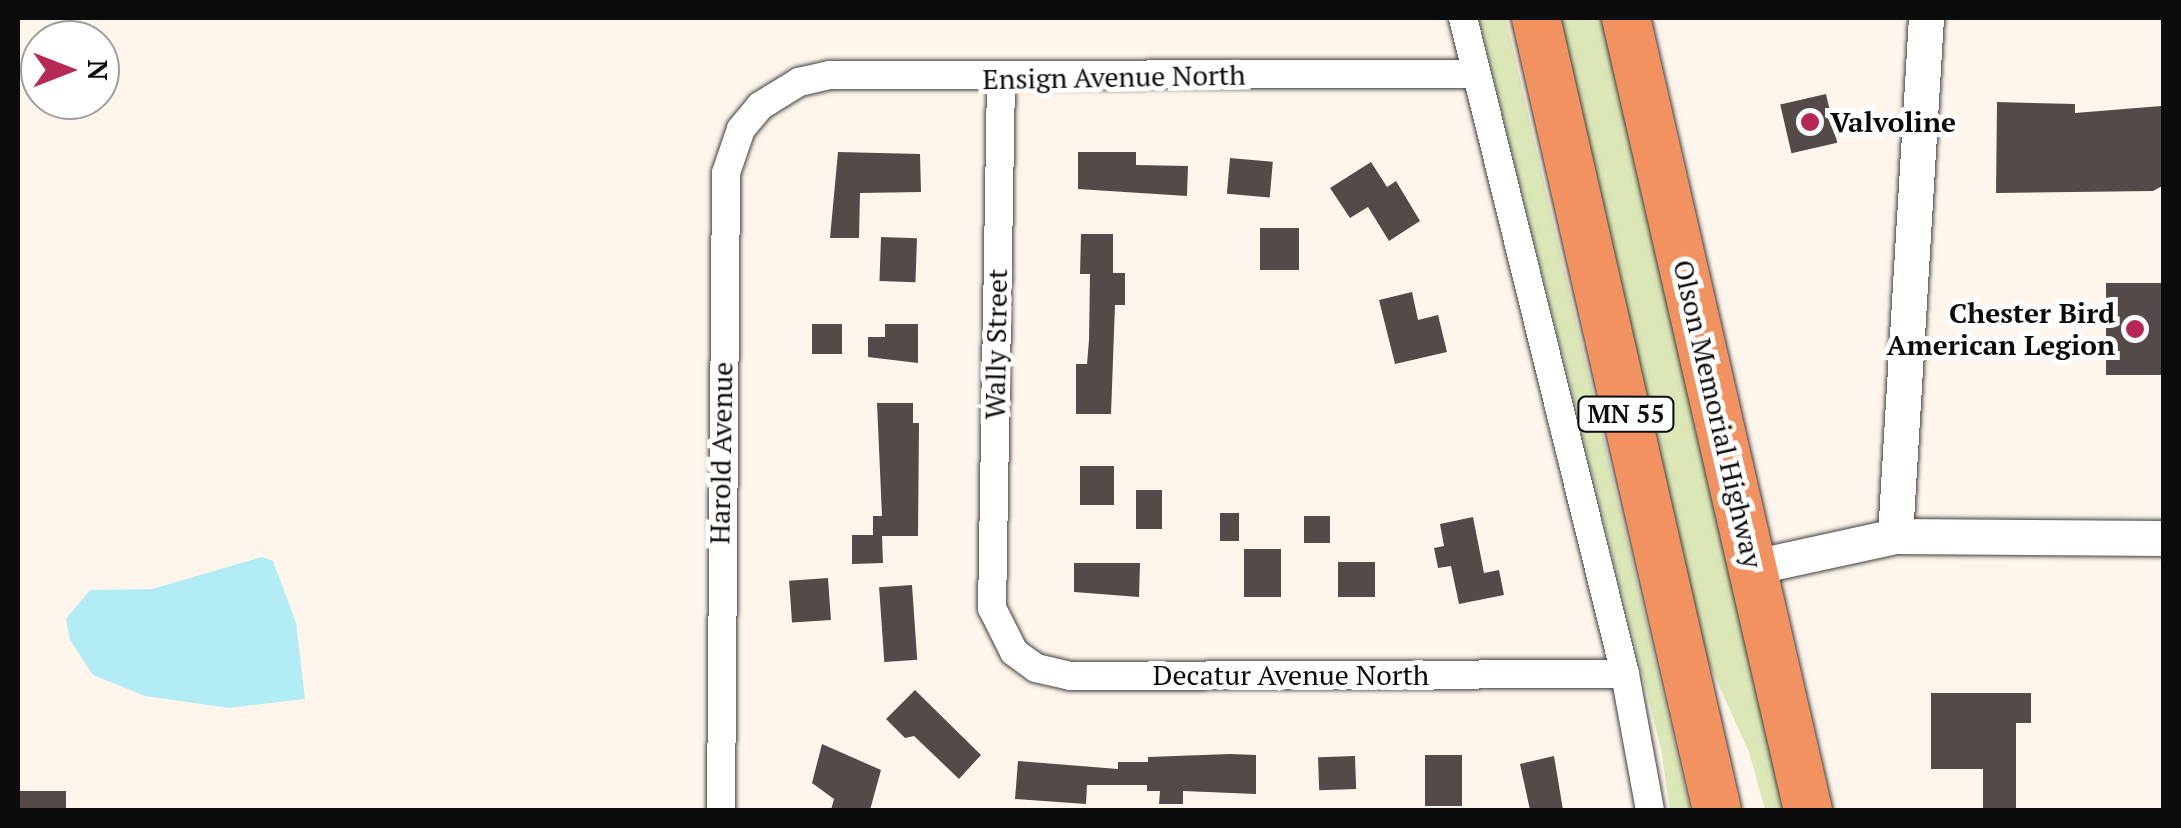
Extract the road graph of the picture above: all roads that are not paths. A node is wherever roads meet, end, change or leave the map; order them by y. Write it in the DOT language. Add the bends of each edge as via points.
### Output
graph roads {
  1 [pos="1463,18"];
  2 [pos="1536,18"];
  3 [pos="1626,18"];
  4 [pos="1926,18"];
  5 [pos="1476,74"];
  6 [pos="1001,79"];
  7 [pos="760,106"];
  8 [pos="1894,536"];
  9 [pos="2164,538"];
  10 [pos="1753,567"];
  11 [pos="992,608"];
  12 [pos="1625,674"];
  13 [pos="721,810"];
  14 [pos="1650,810"];
  15 [pos="1717,810"];
  16 [pos="1808,810"];
  1 -- 5 [label="street"];
  2 -- 15 [label="highway, MN 55"];
  3 -- 10 [label="highway, Olson Memorial Highway / MN 55"];
  4 -- 8 [label="street"];
  5 -- 6 [label="street, Ensign Avenue North"];
  5 -- 12 [label="street"];
  6 -- 7 [label="street, Ensign Avenue North" via="830,75 799,82"];
  6 -- 11 [label="street, Wally Street"];
  7 -- 13 [label="street, Harold Avenue" via="741,129 726,173"];
  8 -- 9 [label="street"];
  8 -- 10 [label="street"];
  10 -- 16 [label="highway, Olson Memorial Highway / MN 55"];
  11 -- 12 [label="street, Decatur Avenue North" via="1014,652 1036,668 1071,676"];
  12 -- 14 [label="street"];
}
